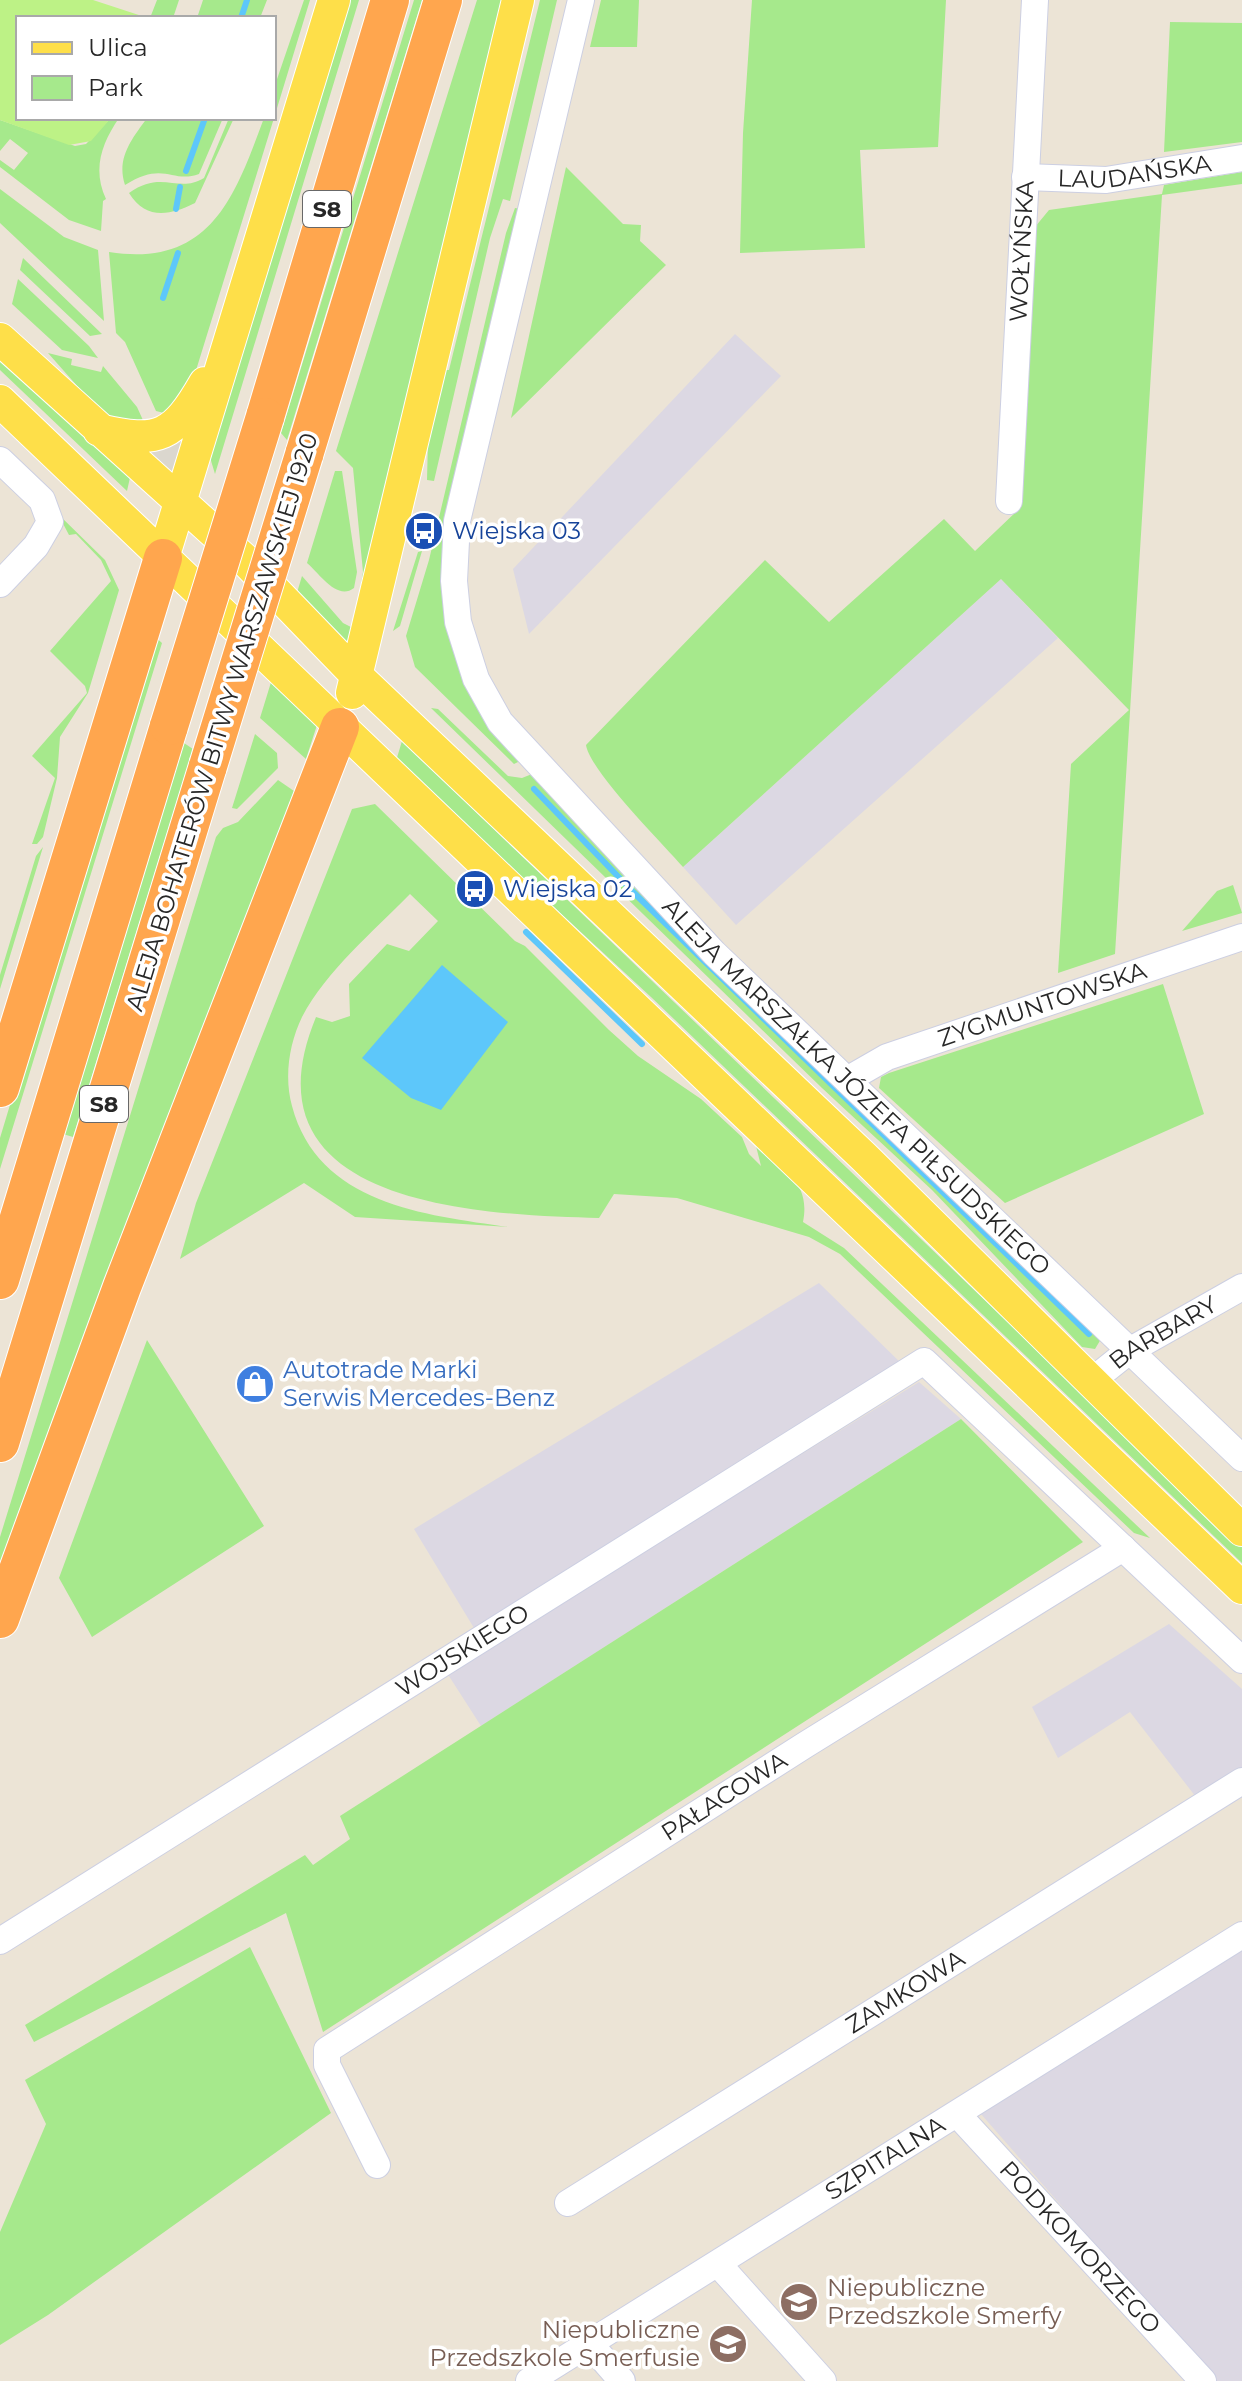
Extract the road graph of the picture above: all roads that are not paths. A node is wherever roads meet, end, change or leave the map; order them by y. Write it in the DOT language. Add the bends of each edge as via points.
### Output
graph roads {
  1 [pos="334,0"];
  2 [pos="390,0"];
  3 [pos="443,0"];
  4 [pos="518,0"];
  5 [pos="581,0"];
  6 [pos="1035,0"];
  7 [pos="1242,158"];
  8 [pos="1025,177"];
  9 [pos="0,339"];
  10 [pos="228,343"];
  11 [pos="0,401"];
  12 [pos="99,430"];
  13 [pos="0,460"];
  14 [pos="180,501"];
  15 [pos="1009,501"];
  16 [pos="163,558"];
  17 [pos="0,584"];
  18 [pos="358,677"];
  19 [pos="340,727"];
  20 [pos="1242,937"];
  21 [pos="847,1080"];
  22 [pos="0,1088"];
  23 [pos="0,1280"];
  24 [pos="1242,1287"];
  25 [pos="1129,1351"];
  26 [pos="1089,1383"];
  27 [pos="0,1443"];
  28 [pos="1242,1458"];
  29 [pos="1242,1530"];
  30 [pos="1123,1548"];
  31 [pos="1242,1588"];
  32 [pos="0,1619"];
  33 [pos="1242,1660"];
  34 [pos="1242,1781"];
  35 [pos="1242,1935"];
  36 [pos="0,1941"];
  37 [pos="958,2115"];
  38 [pos="377,2165"];
  39 [pos="568,2203"];
  40 [pos="719,2265"];
  41 [pos="590,2344"];
  42 [pos="529,2381"];
  43 [pos="622,2381"];
  44 [pos="823,2381"];
  45 [pos="1203,2381"];
  1 -- 10 [label="main road"];
  2 -- 23 [label="highway, ALEJA BOHATERÓW BITWY WARSZAWSKIEJ 1920 / S8, bridge"];
  3 -- 27 [label="highway, ALEJA BOHATERÓW BITWY WARSZAWSKIEJ 1920 / S8, bridge"];
  4 -- 18 [label="main road"];
  5 -- 21 [label="street, ALEJA MARSZAŁKA JÓZEFA PIŁSUDSKIEGO" via="457,521 454,591 462,640 487,700 519,745 714,953"];
  6 -- 8 [label="street, WOŁYŃSKA"];
  7 -- 8 [label="street, LAUDAŃSKA" via="1106,180"];
  8 -- 15 [label="street, WOŁYŃSKA"];
  9 -- 12 [label="main road, ALEJA MARSZAŁKA JÓZEFA PIŁSUDSKIEGO"];
  10 -- 12 [label="main road" via="176,427 154,437"];
  10 -- 14 [label="main road"];
  11 -- 16 [label="main road"];
  12 -- 14 [label="main road, ALEJA MARSZAŁKA JÓZEFA PIŁSUDSKIEGO"];
  13 -- 17 [label="street" via="48,510 50,522 45,535"];
  14 -- 16 [label="main road"];
  14 -- 18 [label="main road, ALEJA MARSZAŁKA JÓZEFA PIŁSUDSKIEGO"];
  16 -- 19 [label="main road"];
  16 -- 22 [label="highway"];
  18 -- 19 [label="main road"];
  18 -- 26 [label="main road, ALEJA MARSZAŁKA JÓZEFA PIŁSUDSKIEGO" via="864,1157"];
  19 -- 31 [label="main road"];
  19 -- 32 [label="highway" via="122,1287"];
  20 -- 21 [label="street, ZYGMUNTOWSKA" via="893,1054"];
  21 -- 25 [label="street, ALEJA MARSZAŁKA JÓZEFA PIŁSUDSKIEGO"];
  24 -- 25 [label="street, BARBARY"];
  25 -- 26 [label="street, BARBARY"];
  25 -- 28 [label="street, ALEJA MARSZAŁKA JÓZEFA PIŁSUDSKIEGO"];
  26 -- 29 [label="main road, ALEJA MARSZAŁKA JÓZEFA PIŁSUDSKIEGO"];
  30 -- 33 [label="street"];
  30 -- 36 [label="street, WOJSKIEGO" via="924,1361"];
  30 -- 38 [label="street, PAŁACOWA" via="327,2050 327,2065"];
  34 -- 39 [label="street, ZAMKOWA"];
  35 -- 37 [label="street, SZPITALNA"];
  37 -- 40 [label="street, SZPITALNA"];
  37 -- 45 [label="street, PODKOMORZEGO"];
  40 -- 41 [label="street, SZPITALNA"];
  40 -- 44 [label="street"];
  41 -- 42 [label="street, SZPITALNA"];
  41 -- 43 [label="street"];
}
